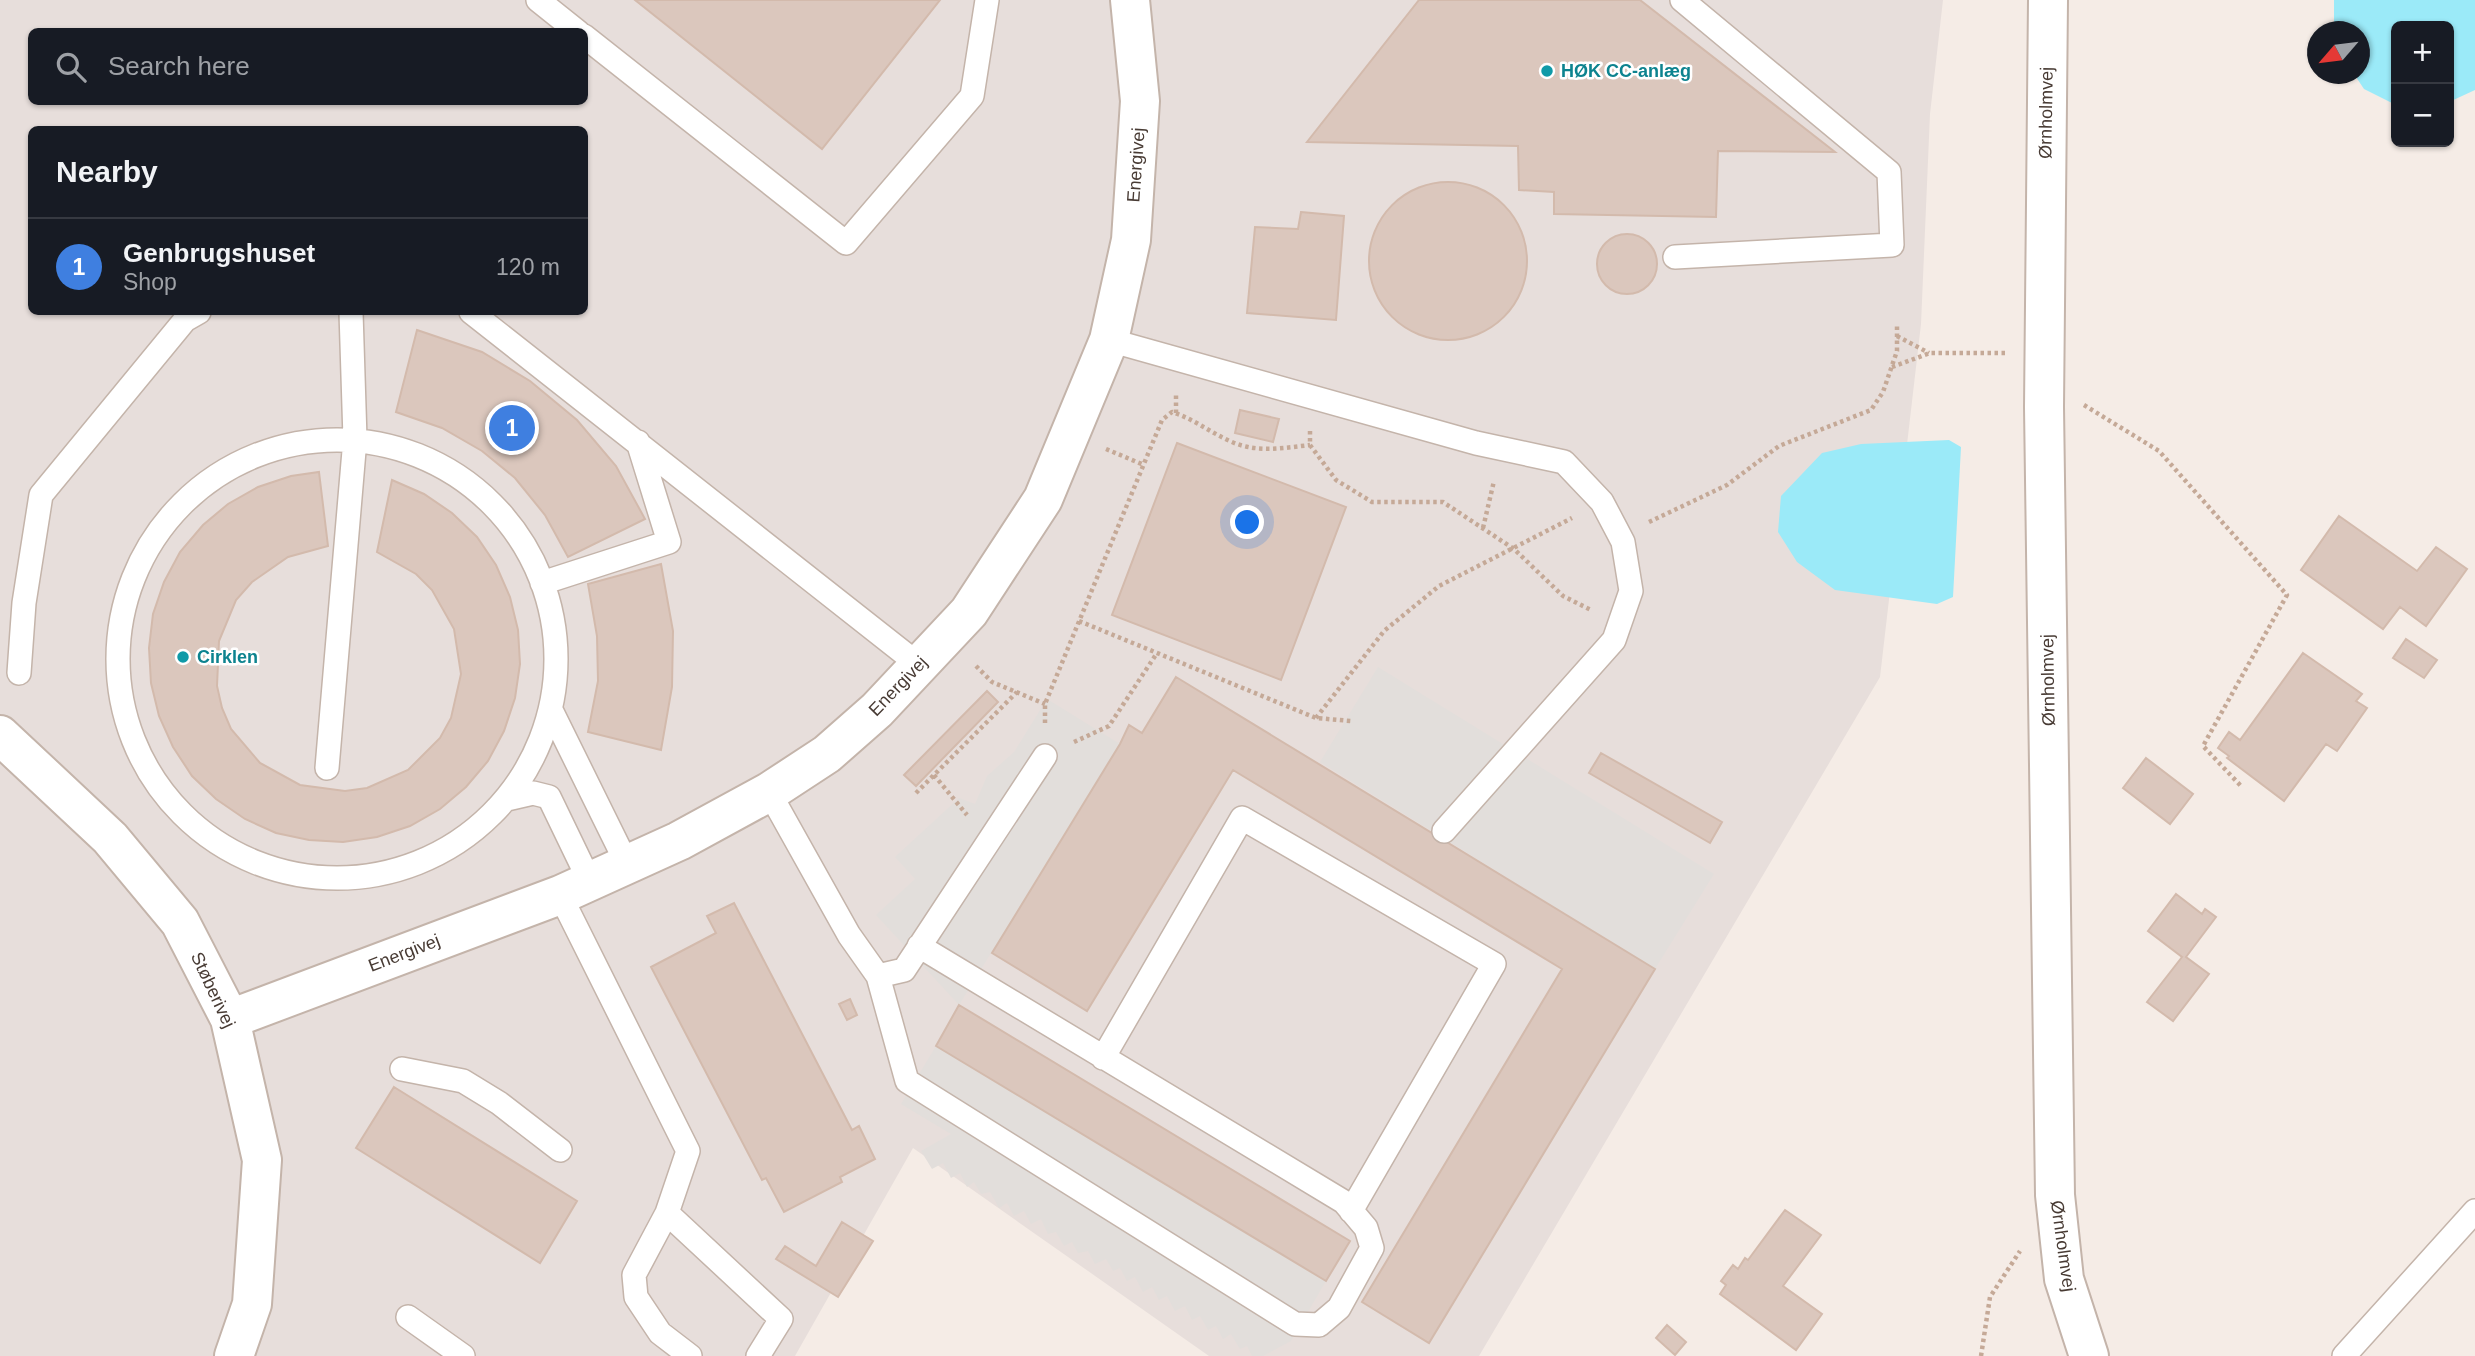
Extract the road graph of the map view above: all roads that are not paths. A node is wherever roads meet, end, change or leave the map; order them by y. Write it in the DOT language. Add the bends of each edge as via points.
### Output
graph roads {
  1 [pos="538,0"];
  2 [pos="987,0"];
  3 [pos="1130,0"];
  4 [pos="1682,0"];
  5 [pos="2049,0"];
  6 [pos="573,28"];
  7 [pos="588,39"];
  8 [pos="1675,257"];
  9 [pos="194,315"];
  10 [pos="351,315"];
  11 [pos="475,315"];
  12 [pos="1109,340"];
  13 [pos="355,439"];
  14 [pos="638,442"];
  15 [pos="542,583"];
  16 [pos="919,665"];
  17 [pos="19,673"];
  18 [pos="551,710"];
  19 [pos="0,735"];
  20 [pos="1045,756"];
  21 [pos="327,768"];
  22 [pos="769,792"];
  23 [pos="507,799"];
  24 [pos="1444,831"];
  25 [pos="627,864"];
  26 [pos="575,888"];
  27 [pos="919,946"];
  28 [pos="878,976"];
  29 [pos="230,1018"];
  30 [pos="1103,1058"];
  31 [pos="402,1069"];
  32 [pos="560,1150"];
  33 [pos="2475,1211"];
  34 [pos="1351,1212"];
  35 [pos="667,1213"];
  36 [pos="408,1317"];
  37 [pos="234,1356"];
  38 [pos="463,1356"];
  39 [pos="690,1356"];
  40 [pos="758,1356"];
  41 [pos="2089,1356"];
  42 [pos="2344,1356"];
  1 -- 6 [label="lane"];
  2 -- 7 [label="lane" via="972,96 846,243"];
  3 -- 12 [label="street, Energivej" via="1140,101 1131,240"];
  4 -- 8 [label="lane" via="1889,172 1892,245"];
  5 -- 41 [label="street, Ørnholmvej" via="2044,407 2054,1195 2064,1279"];
  9 -- 17 [label="lane" via="41,495 23,603"];
  10 -- 13 [label="lane"];
  11 -- 14 [label="lane"];
  12 -- 16 [label="street, Energivej" via="1043,499 969,612"];
  12 -- 24 [label="lane" via="1501,449 1564,462 1602,502 1619,535 1630,591 1614,640"];
  13 -- 15 [label="lane" via="408,450 457,474 498,509 530,553"];
  13 -- 21 [label="lane"];
  13 -- 23 [label="lane" via="290,443 230,466 179,505 141,557 120,618 117,682 134,744 167,799 216,842 274,870 337,880 401,870 460,842"];
  14 -- 15 [label="lane" via="669,542"];
  14 -- 16 [label="lane"];
  15 -- 18 [label="lane" via="550,604 557,657"];
  16 -- 22 [label="street, Energivej" via="827,754"];
  18 -- 23 [label="lane" via="534,757"];
  18 -- 25 [label="lane"];
  19 -- 29 [label="street, Støberivej" via="110,838 180,922"];
  20 -- 27 [label="lane"];
  22 -- 25 [label="street, Energivej"];
  22 -- 28 [label="lane" via="849,935"];
  23 -- 26 [label="lane" via="533,793 549,797"];
  25 -- 26 [label="street, Energivej"];
  26 -- 29 [label="street, Energivej"];
  26 -- 35 [label="lane" via="688,1151"];
  27 -- 28 [label="lane" via="904,970"];
  27 -- 30 [label="lane"];
  28 -- 34 [label="lane" via="907,1081 1295,1324 1319,1325 1339,1308 1372,1248 1366,1228"];
  29 -- 37 [label="street, Støberivej" via="262,1160 252,1304"];
  30 -- 34 [label="lane" via="1344,1202"];
  30 -- 34 [label="lane" via="1242,818 1494,964"];
  31 -- 32 [label="lane" via="463,1082"];
  33 -- 42 [label="lane"];
  35 -- 39 [label="lane" via="634,1275 636,1297 660,1333"];
  35 -- 40 [label="lane" via="781,1320"];
  36 -- 38 [label="lane"];
}
